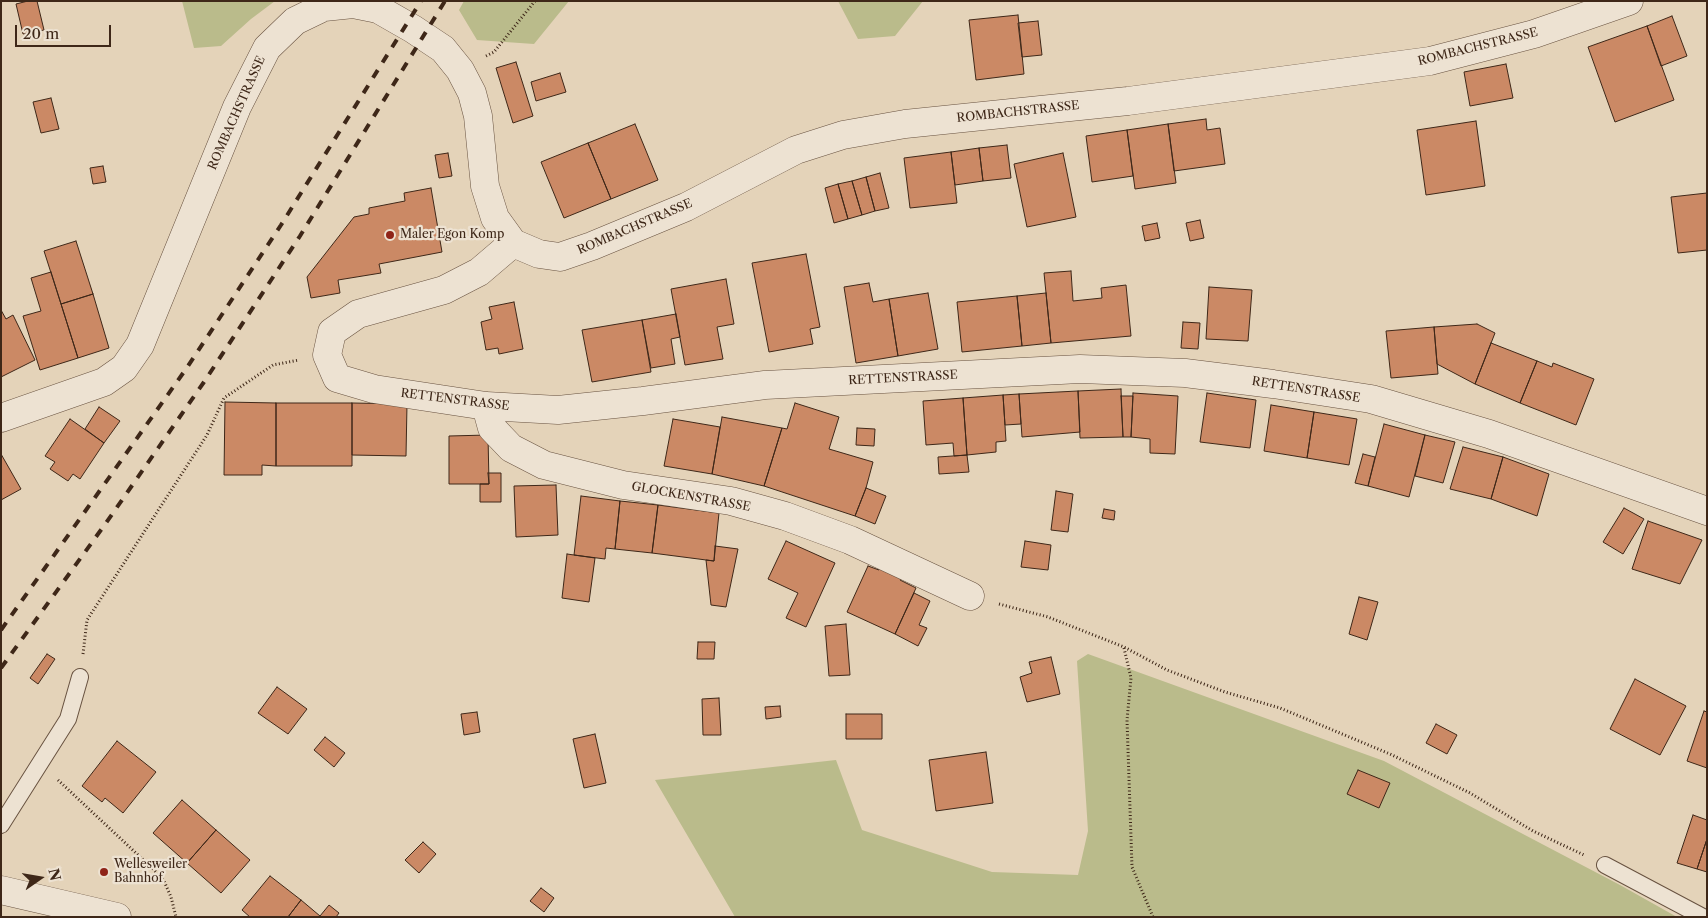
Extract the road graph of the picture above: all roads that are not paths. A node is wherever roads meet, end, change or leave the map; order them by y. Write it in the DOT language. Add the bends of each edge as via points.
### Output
graph roads {
  1 [pos="1629,1"];
  2 [pos="513,243"];
  3 [pos="486,406"];
  4 [pos="1,418"];
  5 [pos="1707,511"];
  6 [pos="970,596"];
  7 [pos="80,677"];
  8 [pos="1,825"];
  9 [pos="1605,864"];
  10 [pos="1,890"];
  11 [pos="117,917"];
  12 [pos="1703,917"];
  1 -- 2 [label="street, ROMBACHSTRASSE" via="1534,34 1430,61 1128,101 905,124 843,135 796,150 686,207 560,257 539,254"];
  2 -- 3 [label="street, RETTENSTRASSE" via="479,272 444,290 358,314 332,332 327,355 337,378 374,389"];
  2 -- 4 [label="street, ROMBACHSTRASSE" via="495,218 485,186 478,116 472,93 460,70 443,49 378,9 353,4 324,8 295,21 267,48 237,108 140,345 124,368 104,382"];
  3 -- 5 [label="street, RETTENSTRASSE" via="558,410 765,385 1080,369 1185,373 1371,399 1490,434"];
  3 -- 6 [label="street, GLOCKENSTRASSE" via="492,428 511,448 544,465 623,485 731,501 785,516 850,540"];
  7 -- 8 [label="lane" via="68,719"];
  9 -- 12 [label="lane"];
  10 -- 11 [label="street"];
}
